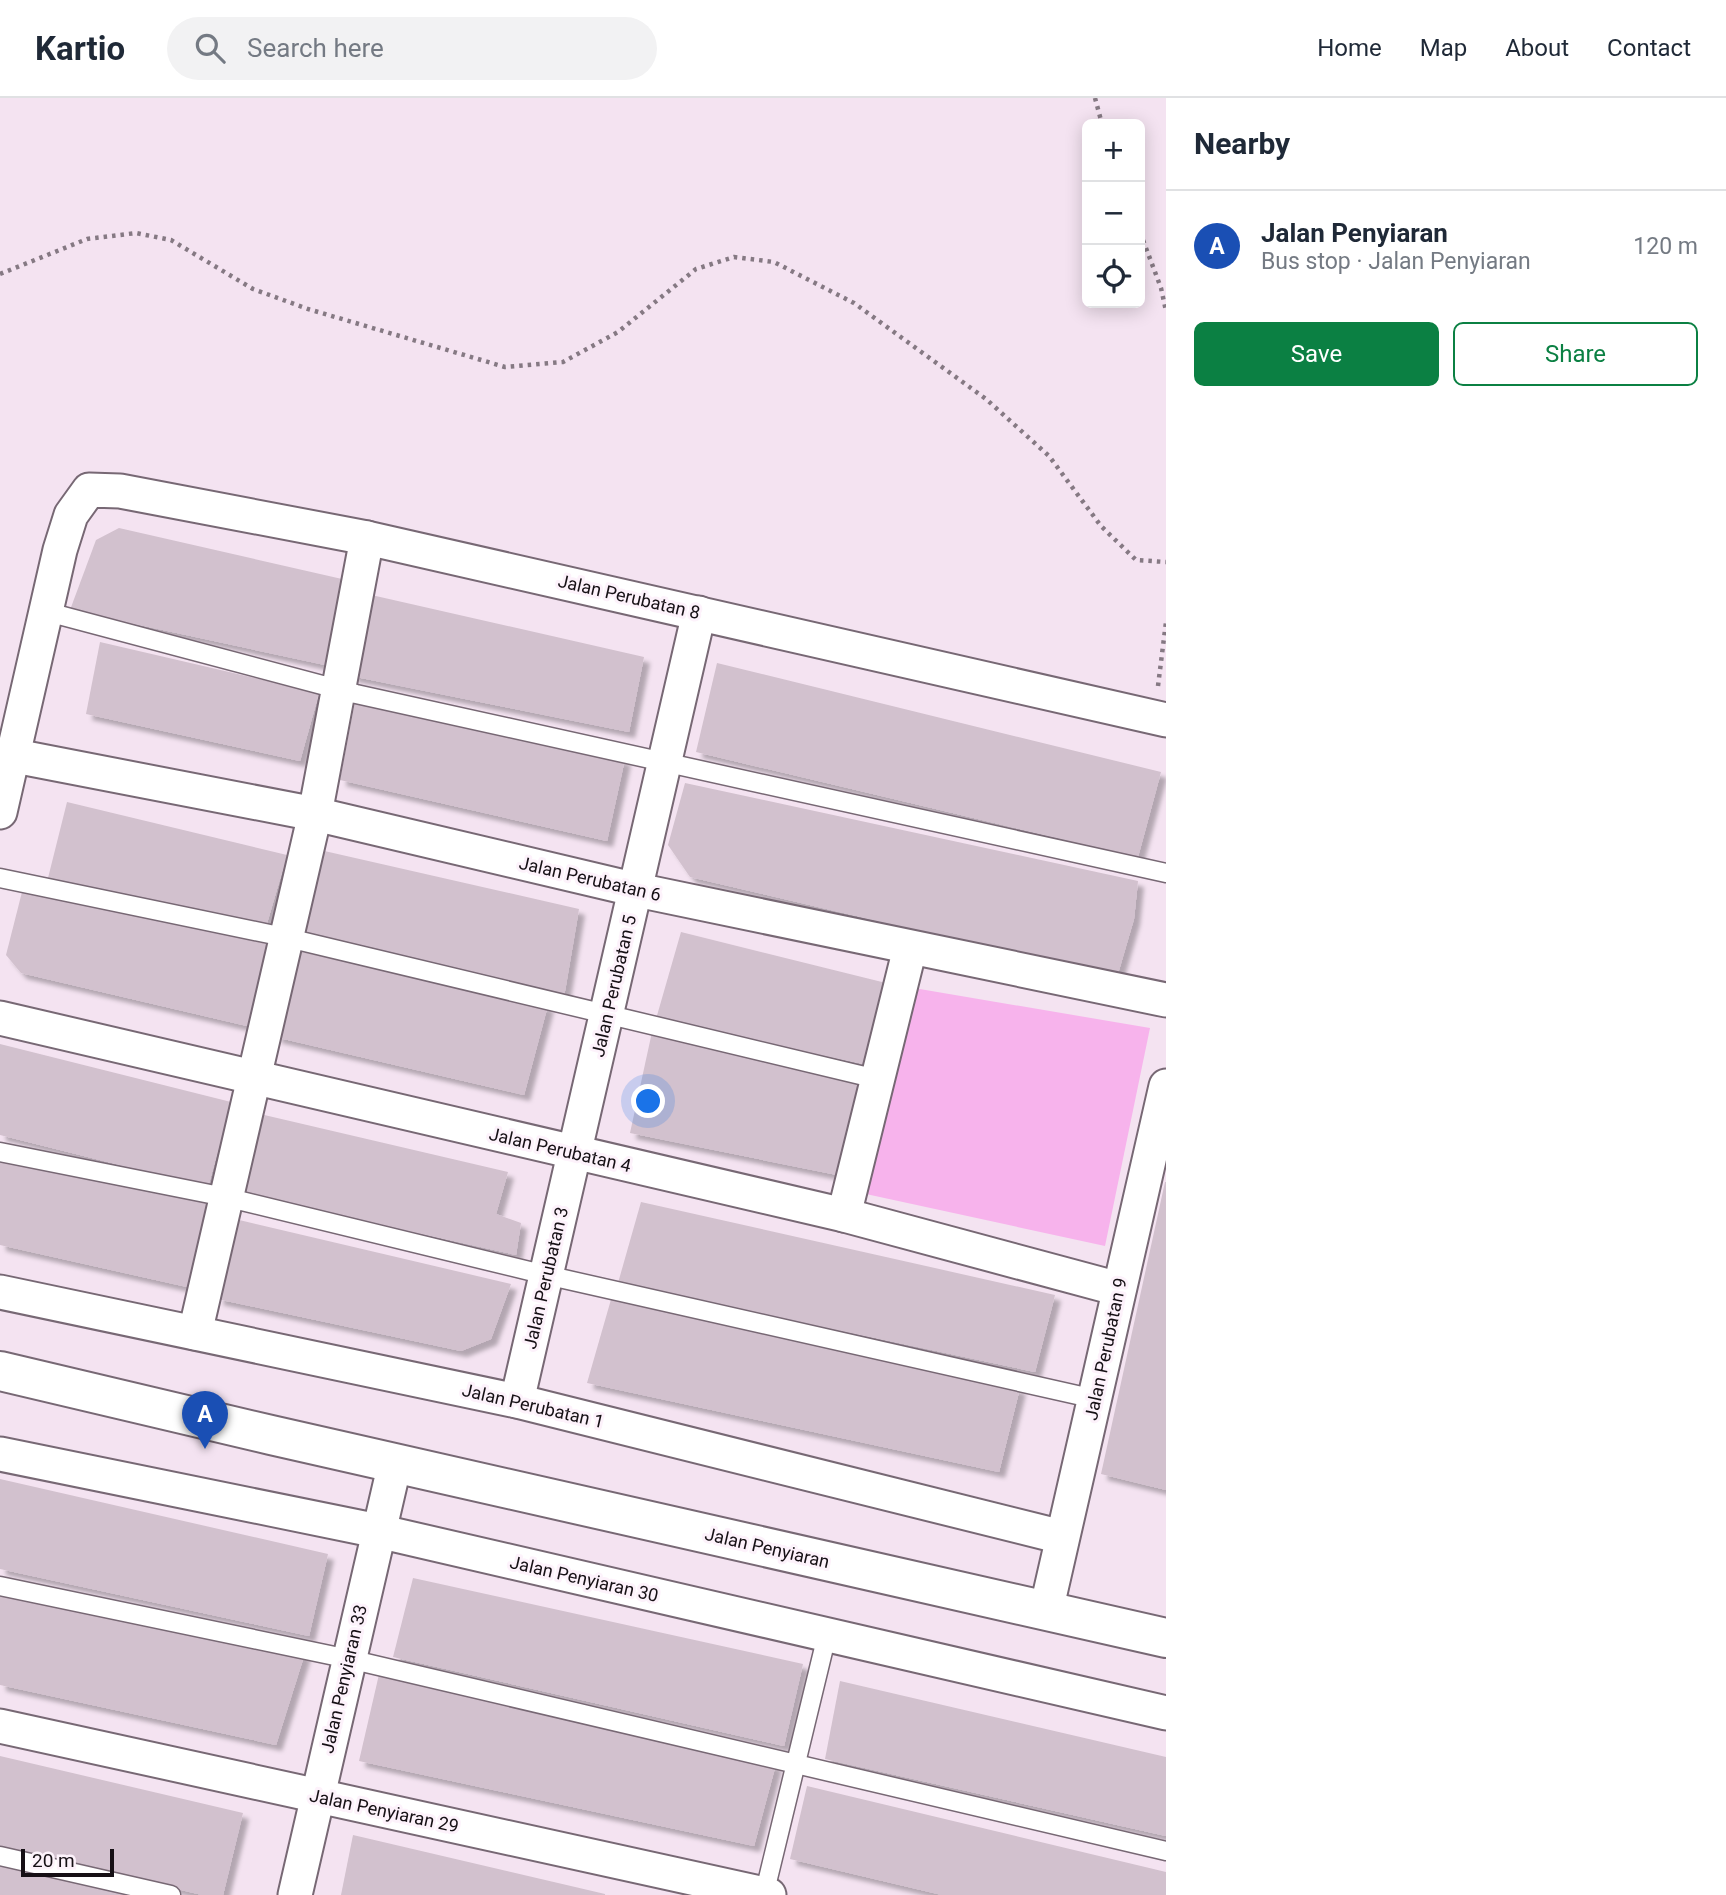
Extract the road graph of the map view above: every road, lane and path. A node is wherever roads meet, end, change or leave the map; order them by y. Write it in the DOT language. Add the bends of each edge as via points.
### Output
graph roads {
  1 [pos="1095,98"];
  2 [pos="1101,119"];
  3 [pos="1145,245"];
  4 [pos="0,274"];
  5 [pos="1166,311"];
  6 [pos="367,538"];
  7 [pos="1166,562"];
  8 [pos="44,611"];
  9 [pos="699,613"];
  10 [pos="1166,622"];
  11 [pos="340,689"];
  12 [pos="1160,719"];
  13 [pos="15,756"];
  14 [pos="667,761"];
  15 [pos="0,812"];
  16 [pos="315,814"];
  17 [pos="1166,873"];
  18 [pos="0,878"];
  19 [pos="637,890"];
  20 [pos="284,937"];
  21 [pos="910,948"];
  22 [pos="1166,1000"];
  23 [pos="608,1014"];
  24 [pos="0,1018"];
  25 [pos="252,1078"];
  26 [pos="877,1079"];
  27 [pos="1166,1086"];
  28 [pos="0,1152"];
  29 [pos="1158,1153"];
  30 [pos="575,1154"];
  31 [pos="225,1197"];
  32 [pos="844,1215"];
  33 [pos="546,1275"];
  34 [pos="1119,1289"];
  35 [pos="0,1292"];
  36 [pos="195,1333"];
  37 [pos="0,1371"];
  38 [pos="1095,1399"];
  39 [pos="517,1401"];
  40 [pos="0,1454"];
  41 [pos="395,1463"];
  42 [pos="378,1531"];
  43 [pos="1062,1537"];
  44 [pos="0,1586"];
  45 [pos="1046,1611"];
  46 [pos="827,1635"];
  47 [pos="1166,1638"];
  48 [pos="349,1659"];
  49 [pos="1166,1713"];
  50 [pos="0,1726"];
  51 [pos="796,1766"];
  52 [pos="317,1797"];
  53 [pos="1166,1851"];
  54 [pos="0,1856"];
  55 [pos="171,1895"];
  56 [pos="295,1895"];
  57 [pos="766,1895"];
  1 -- 2 [label="path"];
  3 -- 5 [label="path"];
  4 -- 7 [label="path" via="87,239 136,233 171,240 253,289 308,309 505,367 563,362 618,332 696,269 734,257 774,262 855,303 986,399 1049,456 1101,526 1136,560"];
  6 -- 8 [label="street, Jalan Perubatan 8" via="120,491 89,490 71,515"];
  6 -- 9 [label="street, Jalan Perubatan 8"];
  6 -- 11 [label="street"];
  8 -- 11 [label="lane"];
  8 -- 13 [label="street"];
  9 -- 12 [label="street, Jalan Perubatan 8"];
  9 -- 14 [label="street, Jalan Perubatan 5"];
  10 -- 12 [label="path"];
  11 -- 14 [label="lane"];
  11 -- 16 [label="street"];
  13 -- 15 [label="street"];
  13 -- 16 [label="street, Jalan Perubatan 6"];
  14 -- 17 [label="lane"];
  14 -- 19 [label="street, Jalan Perubatan 5"];
  16 -- 19 [label="street, Jalan Perubatan 6"];
  16 -- 20 [label="street"];
  18 -- 20 [label="lane"];
  19 -- 21 [label="street, Jalan Perubatan 6"];
  19 -- 23 [label="street, Jalan Perubatan 5"];
  20 -- 23 [label="lane"];
  20 -- 25 [label="street"];
  21 -- 22 [label="street, Jalan Perubatan 6"];
  21 -- 26 [label="street"];
  23 -- 26 [label="lane"];
  23 -- 30 [label="street, Jalan Perubatan 5"];
  24 -- 25 [label="street, Jalan Perubatan 4"];
  25 -- 30 [label="street, Jalan Perubatan 4"];
  25 -- 31 [label="street"];
  26 -- 32 [label="street"];
  27 -- 29 [label="street, Jalan Perubatan 9"];
  28 -- 31 [label="lane"];
  29 -- 34 [label="street, Jalan Perubatan 9"];
  30 -- 32 [label="street, Jalan Perubatan 4"];
  30 -- 33 [label="street, Jalan Perubatan 3"];
  31 -- 33 [label="lane"];
  31 -- 36 [label="street"];
  32 -- 34 [label="street, Jalan Perubatan 4"];
  33 -- 38 [label="lane"];
  33 -- 39 [label="street, Jalan Perubatan 3"];
  34 -- 38 [label="street, Jalan Perubatan 9"];
  35 -- 36 [label="street, Jalan Perubatan 1"];
  36 -- 39 [label="street, Jalan Perubatan 1"];
  37 -- 41 [label="street, Jalan Penyiaran"];
  38 -- 43 [label="street, Jalan Perubatan 9"];
  39 -- 43 [label="street, Jalan Perubatan 1"];
  40 -- 42 [label="street, Jalan Penyiaran 30"];
  41 -- 42 [label="street, Jalan Penyiaran 33"];
  41 -- 45 [label="street, Jalan Penyiaran"];
  42 -- 46 [label="street, Jalan Penyiaran 30"];
  42 -- 48 [label="street, Jalan Penyiaran 33"];
  43 -- 45 [label="street, Jalan Perubatan 9"];
  44 -- 48 [label="lane"];
  45 -- 47 [label="street, Jalan Penyiaran"];
  46 -- 49 [label="street, Jalan Penyiaran 30"];
  46 -- 51 [label="lane"];
  48 -- 51 [label="lane"];
  48 -- 52 [label="street, Jalan Penyiaran 33"];
  50 -- 52 [label="street, Jalan Penyiaran 29"];
  51 -- 53 [label="lane"];
  51 -- 57 [label="lane"];
  52 -- 56 [label="street, Jalan Penyiaran 33"];
  52 -- 57 [label="street, Jalan Penyiaran 29"];
  54 -- 55 [label="lane"];
}
